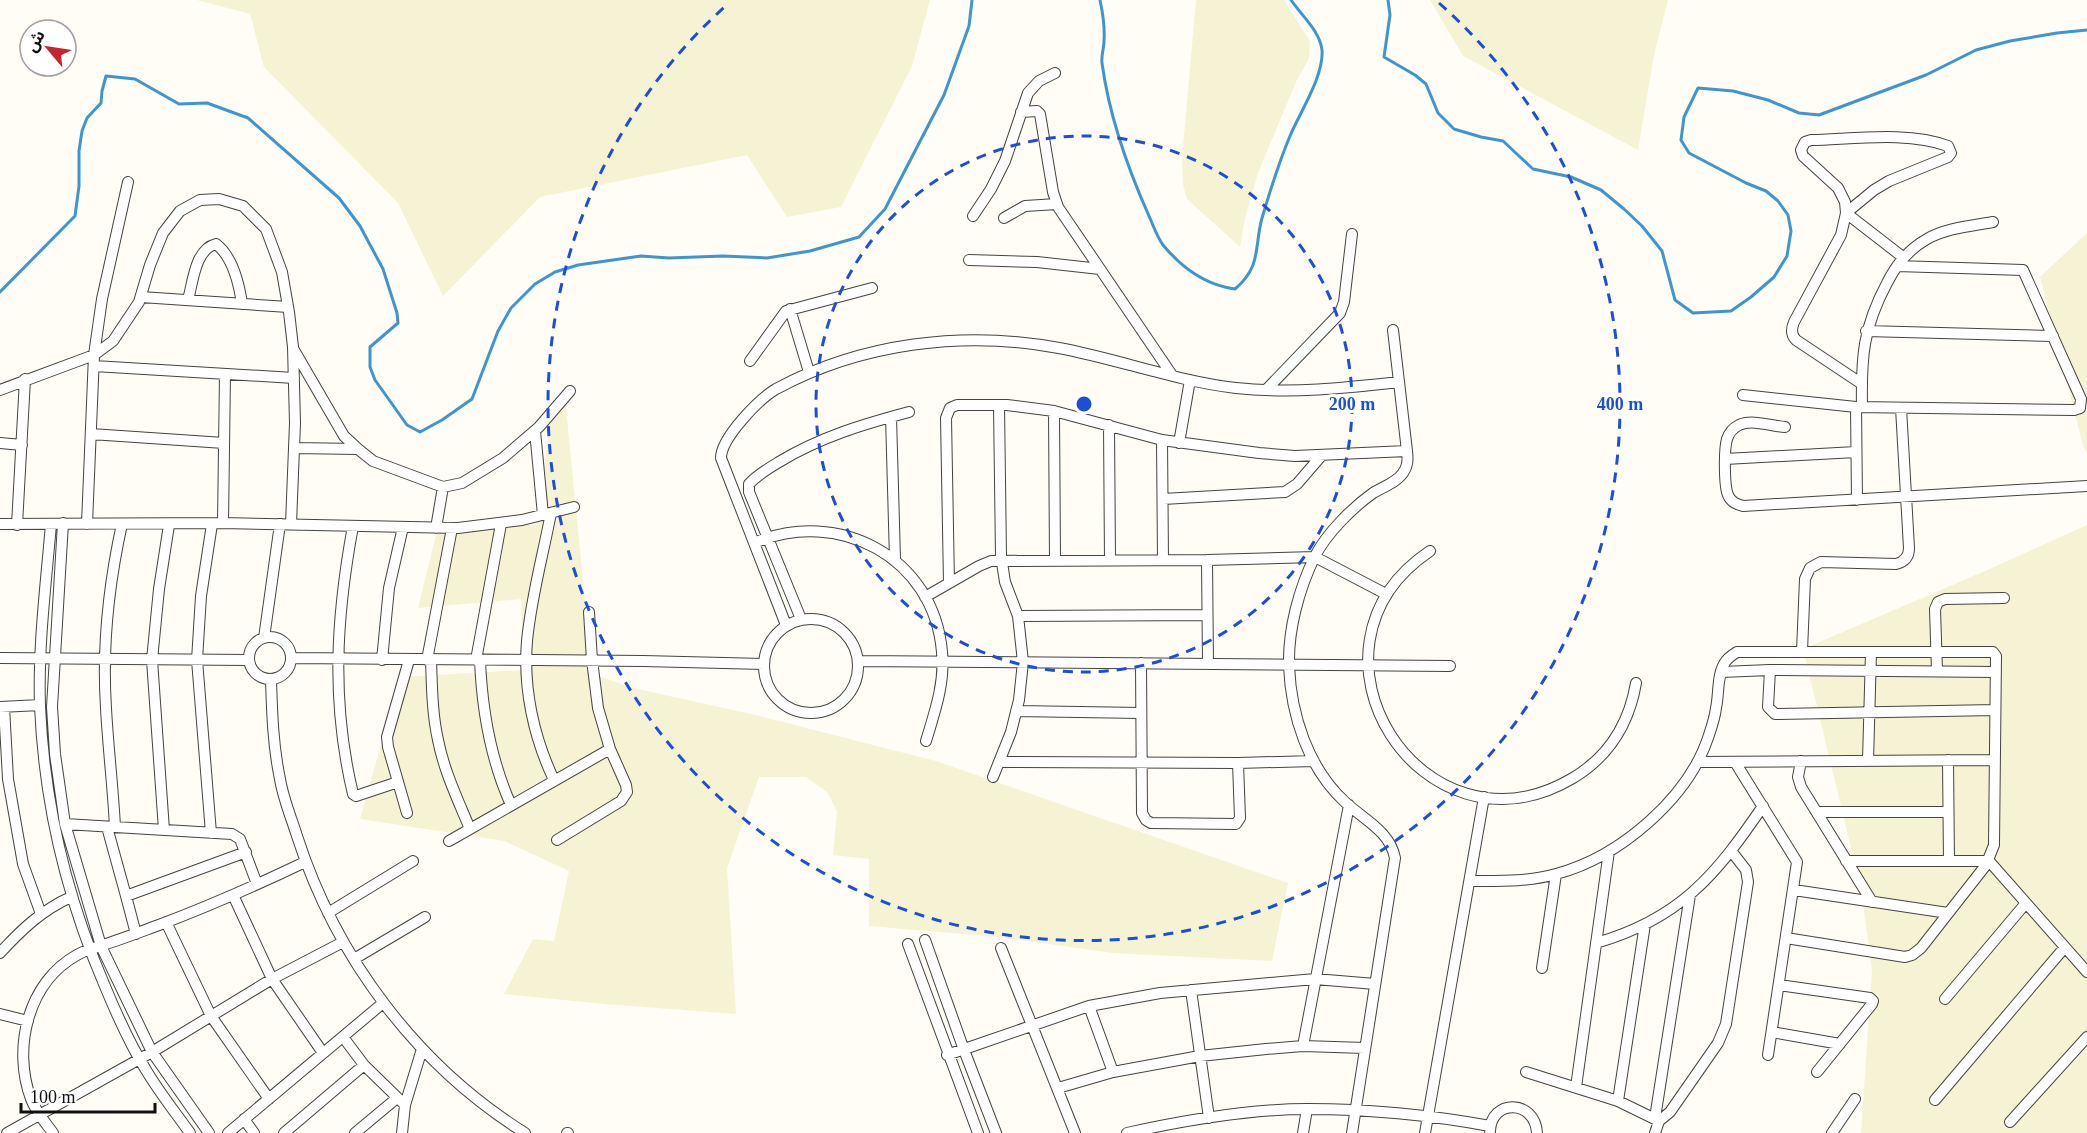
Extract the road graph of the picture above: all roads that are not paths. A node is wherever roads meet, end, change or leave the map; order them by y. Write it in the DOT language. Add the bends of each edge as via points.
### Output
graph roads {
  1 [pos="1055,73"];
  2 [pos="1021,112"];
  3 [pos="128,182"];
  4 [pos="1057,204"];
  5 [pos="1846,213"];
  6 [pos="973,216"];
  7 [pos="1004,218"];
  8 [pos="1993,222"];
  9 [pos="1352,234"];
  10 [pos="969,260"];
  11 [pos="1900,262"];
  12 [pos="1100,269"];
  13 [pos="872,288"];
  14 [pos="141,297"];
  15 [pos="188,300"];
  16 [pos="242,304"];
  17 [pos="288,307"];
  18 [pos="790,309"];
  19 [pos="1393,330"];
  20 [pos="1866,331"];
  21 [pos="2053,336"];
  22 [pos="293,347"];
  23 [pos="94,361"];
  24 [pos="750,362"];
  25 [pos="809,372"];
  26 [pos="225,374"];
  27 [pos="1172,375"];
  28 [pos="294,378"];
  29 [pos="25,379"];
  30 [pos="1190,380"];
  31 [pos="1399,382"];
  32 [pos="1862,384"];
  33 [pos="0,390"];
  34 [pos="1266,390"];
  35 [pos="570,391"];
  36 [pos="1743,395"];
  37 [pos="999,405"];
  38 [pos="1859,407"];
  39 [pos="1901,408"];
  40 [pos="909,411"];
  41 [pos="1054,411"];
  42 [pos="891,417"];
  43 [pos="1108,425"];
  44 [pos="1785,428"];
  45 [pos="535,432"];
  46 [pos="91,434"];
  47 [pos="1162,440"];
  48 [pos="0,443"];
  49 [pos="1179,443"];
  50 [pos="224,444"];
  51 [pos="22,445"];
  52 [pos="294,448"];
  53 [pos="358,449"];
  54 [pos="1407,452"];
  55 [pos="1856,452"];
  56 [pos="1322,455"];
  57 [pos="1725,459"];
  58 [pos="2087,486"];
  59 [pos="443,487"];
  60 [pos="1906,497"];
  61 [pos="1162,499"];
  62 [pos="1857,500"];
  63 [pos="574,507"];
  64 [pos="547,514"];
  65 [pos="0,524"];
  66 [pos="51,524"];
  67 [pos="63,524"];
  68 [pos="87,524"];
  69 [pos="122,524"];
  70 [pos="218,524"];
  71 [pos="285,524"];
  72 [pos="501,524"];
  73 [pos="17,525"];
  74 [pos="169,525"];
  75 [pos="353,526"];
  76 [pos="403,527"];
  77 [pos="436,528"];
  78 [pos="452,528"];
  79 [pos="768,537"];
  80 [pos="754,543"];
  81 [pos="1430,550"];
  82 [pos="1315,557"];
  83 [pos="895,559"];
  84 [pos="1110,560"];
  85 [pos="1163,560"];
  86 [pos="1207,560"];
  87 [pos="1001,561"];
  88 [pos="1055,561"];
  89 [pos="949,583"];
  90 [pos="1386,594"];
  91 [pos="925,597"];
  92 [pos="2004,598"];
  93 [pos="589,612"];
  94 [pos="1207,615"];
  95 [pos="1018,616"];
  96 [pos="801,619"];
  97 [pos="786,625"];
  98 [pos="264,638"];
  99 [pos="1783,651"];
  100 [pos="1802,651"];
  101 [pos="1871,652"];
  102 [pos="1936,652"];
  103 [pos="0,658"];
  104 [pos="291,658"];
  105 [pos="40,659"];
  106 [pos="337,659"];
  107 [pos="54,660"];
  108 [pos="106,660"];
  109 [pos="152,660"];
  110 [pos="197,660"];
  111 [pos="249,660"];
  112 [pos="382,660"];
  113 [pos="409,660"];
  114 [pos="429,660"];
  115 [pos="478,660"];
  116 [pos="592,660"];
  117 [pos="526,661"];
  118 [pos="858,662"];
  119 [pos="943,662"];
  120 [pos="1023,662"];
  121 [pos="1141,663"];
  122 [pos="764,664"];
  123 [pos="1208,664"];
  124 [pos="1289,665"];
  125 [pos="1369,666"];
  126 [pos="1450,666"];
  127 [pos="1770,670"];
  128 [pos="1783,670"];
  129 [pos="1871,671"];
  130 [pos="1937,671"];
  131 [pos="1721,672"];
  132 [pos="1996,672"];
  133 [pos="271,679"];
  134 [pos="1636,683"];
  135 [pos="40,705"];
  136 [pos="2,707"];
  137 [pos="1995,710"];
  138 [pos="1016,711"];
  139 [pos="1870,712"];
  140 [pos="1141,713"];
  141 [pos="926,741"];
  142 [pos="610,749"];
  143 [pos="1314,760"];
  144 [pos="1948,760"];
  145 [pos="1995,760"];
  146 [pos="1868,761"];
  147 [pos="1000,762"];
  148 [pos="1698,762"];
  149 [pos="1735,762"];
  150 [pos="1801,762"];
  151 [pos="1142,763"];
  152 [pos="1238,763"];
  153 [pos="993,777"];
  154 [pos="554,780"];
  155 [pos="398,782"];
  156 [pos="1484,797"];
  157 [pos="511,805"];
  158 [pos="1349,805"];
  159 [pos="1763,806"];
  160 [pos="1948,812"];
  161 [pos="407,813"];
  162 [pos="1817,813"];
  163 [pos="65,824"];
  164 [pos="111,827"];
  165 [pos="470,829"];
  166 [pos="164,830"];
  167 [pos="211,832"];
  168 [pos="557,840"];
  169 [pos="449,841"];
  170 [pos="1609,851"];
  171 [pos="246,852"];
  172 [pos="1732,852"];
  173 [pos="413,861"];
  174 [pos="1846,861"];
  175 [pos="1949,861"];
  176 [pos="1989,861"];
  177 [pos="306,862"];
  178 [pos="1556,874"];
  179 [pos="1470,881"];
  180 [pos="257,884"];
  181 [pos="1794,890"];
  182 [pos="233,895"];
  183 [pos="1690,895"];
  184 [pos="126,896"];
  185 [pos="71,897"];
  186 [pos="1872,902"];
  187 [pos="2026,903"];
  188 [pos="328,913"];
  189 [pos="41,914"];
  190 [pos="1948,914"];
  191 [pos="425,917"];
  192 [pos="166,922"];
  193 [pos="1645,924"];
  194 [pos="136,934"];
  195 [pos="1786,938"];
  196 [pos="924,940"];
  197 [pos="343,942"];
  198 [pos="1596,943"];
  199 [pos="908,944"];
  200 [pos="101,946"];
  201 [pos="2065,947"];
  202 [pos="1001,948"];
  203 [pos="89,950"];
  204 [pos="0,953"];
  205 [pos="354,959"];
  206 [pos="1542,968"];
  207 [pos="2087,972"];
  208 [pos="272,979"];
  209 [pos="1315,979"];
  210 [pos="1374,984"];
  211 [pos="1779,985"];
  212 [pos="1191,990"];
  213 [pos="1946,999"];
  214 [pos="383,1003"];
  215 [pos="1089,1006"];
  216 [pos="0,1014"];
  217 [pos="211,1016"];
  218 [pos="28,1021"];
  219 [pos="1033,1026"];
  220 [pos="1772,1032"];
  221 [pos="343,1036"];
  222 [pos="2087,1037"];
  223 [pos="1840,1044"];
  224 [pos="1303,1046"];
  225 [pos="1365,1048"];
  226 [pos="422,1049"];
  227 [pos="964,1050"];
  228 [pos="152,1052"];
  229 [pos="323,1053"];
  230 [pos="947,1055"];
  231 [pos="1768,1055"];
  232 [pos="1200,1056"];
  233 [pos="140,1059"];
  234 [pos="364,1065"];
  235 [pos="1113,1072"];
  236 [pos="1526,1072"];
  237 [pos="1817,1072"];
  238 [pos="1576,1087"];
  239 [pos="1058,1088"];
  240 [pos="269,1099"];
  241 [pos="1855,1099"];
  242 [pos="1935,1100"];
  243 [pos="1618,1101"];
  244 [pos="401,1102"];
  245 [pos="1307,1108"];
  246 [pos="1356,1110"];
  247 [pos="38,1114"];
  248 [pos="1428,1115"];
  249 [pos="1209,1118"];
  250 [pos="244,1119"];
  251 [pos="1657,1120"];
  252 [pos="2010,1122"];
  253 [pos="1490,1130"];
  254 [pos="7,1133"];
  255 [pos="53,1133"];
  256 [pos="190,1133"];
  257 [pos="209,1133"];
  258 [pos="228,1133"];
  259 [pos="255,1133"];
  260 [pos="284,1133"];
  261 [pos="355,1133"];
  262 [pos="402,1133"];
  263 [pos="525,1133"];
  264 [pos="978,1133"];
  265 [pos="996,1133"];
  266 [pos="1075,1133"];
  267 [pos="1127,1133"];
  268 [pos="1303,1133"];
  269 [pos="1352,1133"];
  270 [pos="1425,1133"];
  271 [pos="1537,1133"];
  272 [pos="1655,1133"];
  273 [pos="1832,1133"];
  1 -- 2 [label="street" via="1035,84"];
  2 -- 4 [label="street" via="1036,111 1040,116"];
  2 -- 6 [label="street" via="999,174"];
  3 -- 23 [label="street" via="102,298"];
  4 -- 7 [label="street" via="1025,206"];
  4 -- 12 [label="street"];
  5 -- 5 [label="street" via="1838,188 1803,156 1805,142 1897,138 1946,144 1950,148 1948,157 1889,181"];
  5 -- 11 [label="street"];
  5 -- 32 [label="street" via="1841,235 1792,332 1796,340"];
  8 -- 11 [label="street" via="1935,235 1918,244"];
  9 -- 34 [label="street" via="1340,313"];
  10 -- 12 [label="street"];
  11 -- 20 [label="street"];
  11 -- 21 [label="street" via="2021,269"];
  12 -- 27 [label="street"];
  13 -- 18 [label="street"];
  14 -- 15 [label="street"];
  14 -- 17 [label="street" via="163,233 180,211 200,200 219,200 243,206 266,229 282,272"];
  14 -- 23 [label="street" via="113,341"];
  15 -- 16 [label="street"];
  15 -- 16 [label="street" via="199,260 209,246 216,244 224,250 232,267"];
  16 -- 17 [label="street"];
  17 -- 22 [label="street"];
  18 -- 24 [label="street" via="780,316"];
  18 -- 25 [label="street"];
  19 -- 31 [label="street"];
  20 -- 21 [label="street"];
  20 -- 32 [label="street"];
  21 -- 39 [label="street" via="2081,399 2077,410"];
  22 -- 28 [label="street"];
  22 -- 53 [label="street" via="344,436"];
  23 -- 26 [label="street"];
  23 -- 29 [label="street"];
  23 -- 46 [label="street"];
  25 -- 27 [label="street" via="895,347 977,340 1058,348"];
  25 -- 80 [label="street" via="761,399 721,452"];
  26 -- 28 [label="street"];
  26 -- 50 [label="street"];
  27 -- 30 [label="street"];
  28 -- 52 [label="street"];
  29 -- 33 [label="street"];
  29 -- 51 [label="street"];
  30 -- 34 [label="street"];
  30 -- 49 [label="street"];
  31 -- 34 [label="street" via="1327,390"];
  31 -- 54 [label="street"];
  32 -- 38 [label="street"];
  35 -- 45 [label="street"];
  36 -- 38 [label="street"];
  37 -- 41 [label="street"];
  37 -- 87 [label="street"];
  37 -- 89 [label="street" via="957,405 947,414"];
  38 -- 39 [label="street"];
  38 -- 55 [label="street"];
  39 -- 60 [label="street"];
  40 -- 42 [label="street"];
  41 -- 43 [label="street"];
  41 -- 88 [label="street"];
  42 -- 79 [label="street" via="820,440 750,482 749,492"];
  42 -- 83 [label="street"];
  43 -- 47 [label="street"];
  43 -- 84 [label="street"];
  44 -- 57 [label="street" via="1740,424 1728,436"];
  45 -- 59 [label="street" via="469,480"];
  45 -- 64 [label="street"];
  46 -- 50 [label="street"];
  46 -- 68 [label="street"];
  47 -- 49 [label="street"];
  47 -- 61 [label="street"];
  48 -- 51 [label="street"];
  49 -- 56 [label="street" via="1259,453"];
  50 -- 70 [label="street"];
  51 -- 73 [label="street"];
  52 -- 53 [label="street"];
  52 -- 71 [label="street"];
  53 -- 59 [label="street" via="373,461"];
  54 -- 56 [label="street"];
  54 -- 82 [label="street" via="1408,463 1402,475 1350,512"];
  55 -- 57 [label="street"];
  55 -- 62 [label="street"];
  56 -- 61 [label="street" via="1297,484 1280,493"];
  57 -- 62 [label="street" via="1727,492 1738,505"];
  58 -- 60 [label="street"];
  59 -- 77 [label="street"];
  60 -- 62 [label="street"];
  60 -- 100 [label="street" via="1909,552 1903,561 1821,562 1810,568 1805,579"];
  61 -- 85 [label="street"];
  63 -- 64 [label="street"];
  64 -- 72 [label="street"];
  64 -- 117 [label="street"];
  65 -- 73 [label="street"];
  66 -- 67 [label="street"];
  66 -- 73 [label="street"];
  66 -- 105 [label="street"];
  67 -- 68 [label="street"];
  67 -- 107 [label="street"];
  68 -- 69 [label="street"];
  69 -- 74 [label="street"];
  69 -- 108 [label="street" via="116,548"];
  70 -- 71 [label="street"];
  70 -- 74 [label="street"];
  70 -- 110 [label="street" via="201,596"];
  71 -- 75 [label="street"];
  71 -- 98 [label="street"];
  72 -- 78 [label="street"];
  72 -- 115 [label="street"];
  74 -- 109 [label="street"];
  75 -- 76 [label="street"];
  75 -- 106 [label="street"];
  76 -- 77 [label="street"];
  76 -- 112 [label="street" via="389,588"];
  77 -- 78 [label="street"];
  78 -- 114 [label="street"];
  79 -- 80 [label="street"];
  79 -- 83 [label="street" via="803,531 828,532 865,543"];
  79 -- 96 [label="street"];
  80 -- 97 [label="street"];
  81 -- 90 [label="street"];
  82 -- 86 [label="street"];
  82 -- 90 [label="street"];
  82 -- 124 [label="street" via="1298,604"];
  83 -- 91 [label="street" via="914,578"];
  84 -- 85 [label="street"];
  84 -- 88 [label="street"];
  85 -- 86 [label="street"];
  86 -- 94 [label="street"];
  87 -- 88 [label="street"];
  87 -- 89 [label="street" via="985,563"];
  87 -- 95 [label="street"];
  89 -- 91 [label="street"];
  90 -- 125 [label="street" via="1373,627"];
  91 -- 119 [label="street" via="938,628"];
  92 -- 102 [label="street" via="1938,602"];
  93 -- 116 [label="street"];
  94 -- 95 [label="street"];
  94 -- 123 [label="street"];
  95 -- 120 [label="street"];
  96 -- 97 [label="street"];
  96 -- 118 [label="street" via="825,620 839,627 850,639"];
  97 -- 122 [label="street" via="769,643"];
  98 -- 104 [label="street" via="284,642"];
  98 -- 111 [label="street" via="253,646"];
  99 -- 100 [label="street"];
  99 -- 128 [label="street"];
  99 -- 131 [label="street" via="1737,652 1728,658"];
  100 -- 101 [label="street"];
  101 -- 102 [label="street"];
  101 -- 129 [label="street"];
  102 -- 130 [label="street"];
  102 -- 132 [label="street" via="1993,652"];
  103 -- 105 [label="street"];
  104 -- 106 [label="street"];
  104 -- 133 [label="street" via="287,672"];
  105 -- 107 [label="street"];
  105 -- 135 [label="street"];
  106 -- 112 [label="street"];
  106 -- 155 [label="street" via="340,720 353,794 359,797"];
  107 -- 108 [label="street"];
  107 -- 163 [label="street" via="55,754"];
  108 -- 109 [label="street"];
  108 -- 164 [label="street"];
  109 -- 110 [label="street"];
  109 -- 166 [label="street"];
  110 -- 111 [label="street"];
  110 -- 167 [label="street"];
  111 -- 133 [label="street" via="254,672"];
  112 -- 113 [label="street"];
  113 -- 114 [label="street"];
  113 -- 155 [label="street" via="387,737"];
  114 -- 115 [label="street"];
  114 -- 165 [label="street" via="437,738"];
  115 -- 117 [label="street"];
  115 -- 157 [label="street" via="488,741"];
  116 -- 117 [label="street"];
  116 -- 122 [label="street"];
  116 -- 142 [label="street" via="598,708"];
  117 -- 154 [label="street" via="533,721"];
  118 -- 119 [label="street"];
  118 -- 122 [label="street" via="854,685 845,699 825,711 808,713 786,706 774,696 766,682"];
  119 -- 120 [label="street"];
  119 -- 141 [label="street" via="939,695"];
  120 -- 121 [label="street"];
  120 -- 138 [label="street"];
  121 -- 123 [label="street"];
  121 -- 140 [label="street"];
  123 -- 124 [label="street"];
  124 -- 125 [label="street"];
  124 -- 143 [label="street" via="1298,723"];
  125 -- 126 [label="street"];
  125 -- 156 [label="street" via="1371,692 1379,717 1399,749 1438,781"];
  127 -- 128 [label="street"];
  127 -- 131 [label="street"];
  127 -- 139 [label="street" via="1768,707 1775,714"];
  128 -- 129 [label="street"];
  129 -- 130 [label="street"];
  129 -- 139 [label="street"];
  130 -- 132 [label="street"];
  131 -- 148 [label="street" via="1716,709"];
  132 -- 137 [label="street"];
  133 -- 177 [label="street" via="280,780"];
  134 -- 156 [label="street" via="1632,706 1616,738 1583,772 1536,794"];
  135 -- 136 [label="street"];
  135 -- 185 [label="street" via="54,829"];
  136 -- 189 [label="street" via="8,779 20,843"];
  137 -- 139 [label="street"];
  137 -- 145 [label="street"];
  138 -- 140 [label="street"];
  138 -- 147 [label="street"];
  139 -- 146 [label="street"];
  140 -- 151 [label="street"];
  142 -- 154 [label="street"];
  142 -- 168 [label="street" via="627,785 627,795"];
  143 -- 152 [label="street"];
  143 -- 158 [label="street" via="1326,781"];
  144 -- 145 [label="street"];
  144 -- 146 [label="street"];
  144 -- 160 [label="street"];
  145 -- 176 [label="street" via="1994,845"];
  146 -- 150 [label="street"];
  147 -- 151 [label="street"];
  147 -- 153 [label="street"];
  148 -- 149 [label="street"];
  148 -- 170 [label="street" via="1674,797 1643,827"];
  149 -- 150 [label="street"];
  149 -- 159 [label="street"];
  150 -- 162 [label="street" via="1799,782"];
  151 -- 152 [label="street"];
  151 -- 152 [label="street" via="1142,813 1148,822 1233,824 1240,818"];
  154 -- 157 [label="street"];
  155 -- 161 [label="street"];
  156 -- 179 [label="street"];
  157 -- 165 [label="street"];
  158 -- 209 [label="street"];
  158 -- 210 [label="street" via="1387,838 1395,858"];
  159 -- 172 [label="street"];
  159 -- 181 [label="street" via="1796,858"];
  160 -- 162 [label="street"];
  160 -- 175 [label="street"];
  162 -- 174 [label="street"];
  163 -- 164 [label="street"];
  163 -- 200 [label="street"];
  164 -- 166 [label="street"];
  164 -- 184 [label="street"];
  165 -- 169 [label="street"];
  166 -- 167 [label="street"];
  167 -- 171 [label="street" via="237,837"];
  170 -- 178 [label="street"];
  170 -- 198 [label="street"];
  171 -- 180 [label="street"];
  171 -- 184 [label="street"];
  172 -- 183 [label="street"];
  172 -- 251 [label="street" via="1746,870 1748,882 1726,1024 1712,1052 1670,1112"];
  173 -- 188 [label="street"];
  174 -- 175 [label="street"];
  174 -- 186 [label="street"];
  175 -- 176 [label="street"];
  176 -- 187 [label="street"];
  176 -- 190 [label="street"];
  177 -- 180 [label="street"];
  177 -- 188 [label="street"];
  178 -- 179 [label="street" via="1528,880"];
  178 -- 206 [label="street"];
  179 -- 248 [label="street"];
  180 -- 182 [label="street"];
  181 -- 186 [label="street"];
  181 -- 195 [label="street"];
  182 -- 192 [label="street"];
  182 -- 208 [label="street"];
  183 -- 193 [label="street"];
  183 -- 251 [label="street"];
  184 -- 194 [label="street"];
  185 -- 189 [label="street"];
  185 -- 203 [label="street"];
  186 -- 190 [label="street"];
  187 -- 201 [label="street"];
  187 -- 213 [label="street"];
  188 -- 197 [label="street"];
  189 -- 204 [label="street"];
  190 -- 195 [label="street" via="1918,951 1908,956"];
  191 -- 205 [label="street"];
  192 -- 194 [label="street"];
  192 -- 217 [label="street"];
  193 -- 198 [label="street"];
  193 -- 243 [label="street"];
  194 -- 200 [label="street"];
  195 -- 211 [label="street"];
  196 -- 227 [label="street"];
  197 -- 205 [label="street"];
  197 -- 208 [label="street"];
  198 -- 238 [label="street"];
  199 -- 230 [label="street"];
  200 -- 203 [label="street"];
  200 -- 228 [label="street"];
  201 -- 207 [label="street"];
  201 -- 242 [label="street"];
  202 -- 219 [label="street"];
  203 -- 218 [label="street" via="77,954 47,981 33,1003"];
  203 -- 233 [label="street"];
  205 -- 214 [label="street"];
  208 -- 217 [label="street"];
  208 -- 229 [label="street"];
  209 -- 210 [label="street"];
  209 -- 212 [label="street"];
  209 -- 224 [label="street"];
  210 -- 225 [label="street"];
  211 -- 220 [label="street"];
  211 -- 223 [label="street" via="1872,1000"];
  212 -- 215 [label="street"];
  212 -- 232 [label="street"];
  214 -- 221 [label="street"];
  214 -- 226 [label="street"];
  215 -- 219 [label="street"];
  215 -- 235 [label="street"];
  216 -- 218 [label="street"];
  217 -- 228 [label="street"];
  217 -- 240 [label="street"];
  218 -- 247 [label="street" via="24,1070"];
  219 -- 227 [label="street"];
  219 -- 239 [label="street"];
  220 -- 223 [label="street"];
  220 -- 231 [label="street"];
  221 -- 229 [label="street"];
  221 -- 234 [label="street"];
  222 -- 252 [label="street"];
  223 -- 237 [label="street"];
  224 -- 225 [label="street"];
  224 -- 232 [label="street"];
  225 -- 246 [label="street"];
  226 -- 244 [label="street"];
  226 -- 263 [label="street" via="469,1094"];
  227 -- 230 [label="street"];
  227 -- 265 [label="street"];
  228 -- 233 [label="street"];
  228 -- 257 [label="street"];
  229 -- 240 [label="street"];
  230 -- 264 [label="street"];
  232 -- 235 [label="street"];
  232 -- 249 [label="street"];
  233 -- 247 [label="street"];
  233 -- 256 [label="street"];
  234 -- 244 [label="street"];
  234 -- 260 [label="street"];
  235 -- 239 [label="street"];
  236 -- 238 [label="street"];
  238 -- 243 [label="street"];
  239 -- 266 [label="street"];
  240 -- 250 [label="street"];
  241 -- 273 [label="street"];
  243 -- 251 [label="street"];
  244 -- 261 [label="street"];
  244 -- 262 [label="street"];
  245 -- 246 [label="street"];
  245 -- 249 [label="street"];
  245 -- 268 [label="street"];
  246 -- 248 [label="street"];
  246 -- 269 [label="street"];
  247 -- 254 [label="street"];
  247 -- 255 [label="street"];
  248 -- 253 [label="street"];
  248 -- 270 [label="street"];
  249 -- 267 [label="street"];
  250 -- 258 [label="street"];
  250 -- 259 [label="street"];
  251 -- 272 [label="street"];
  253 -- 271 [label="street" via="1497,1113 1521,1108 1533,1118"];
}
